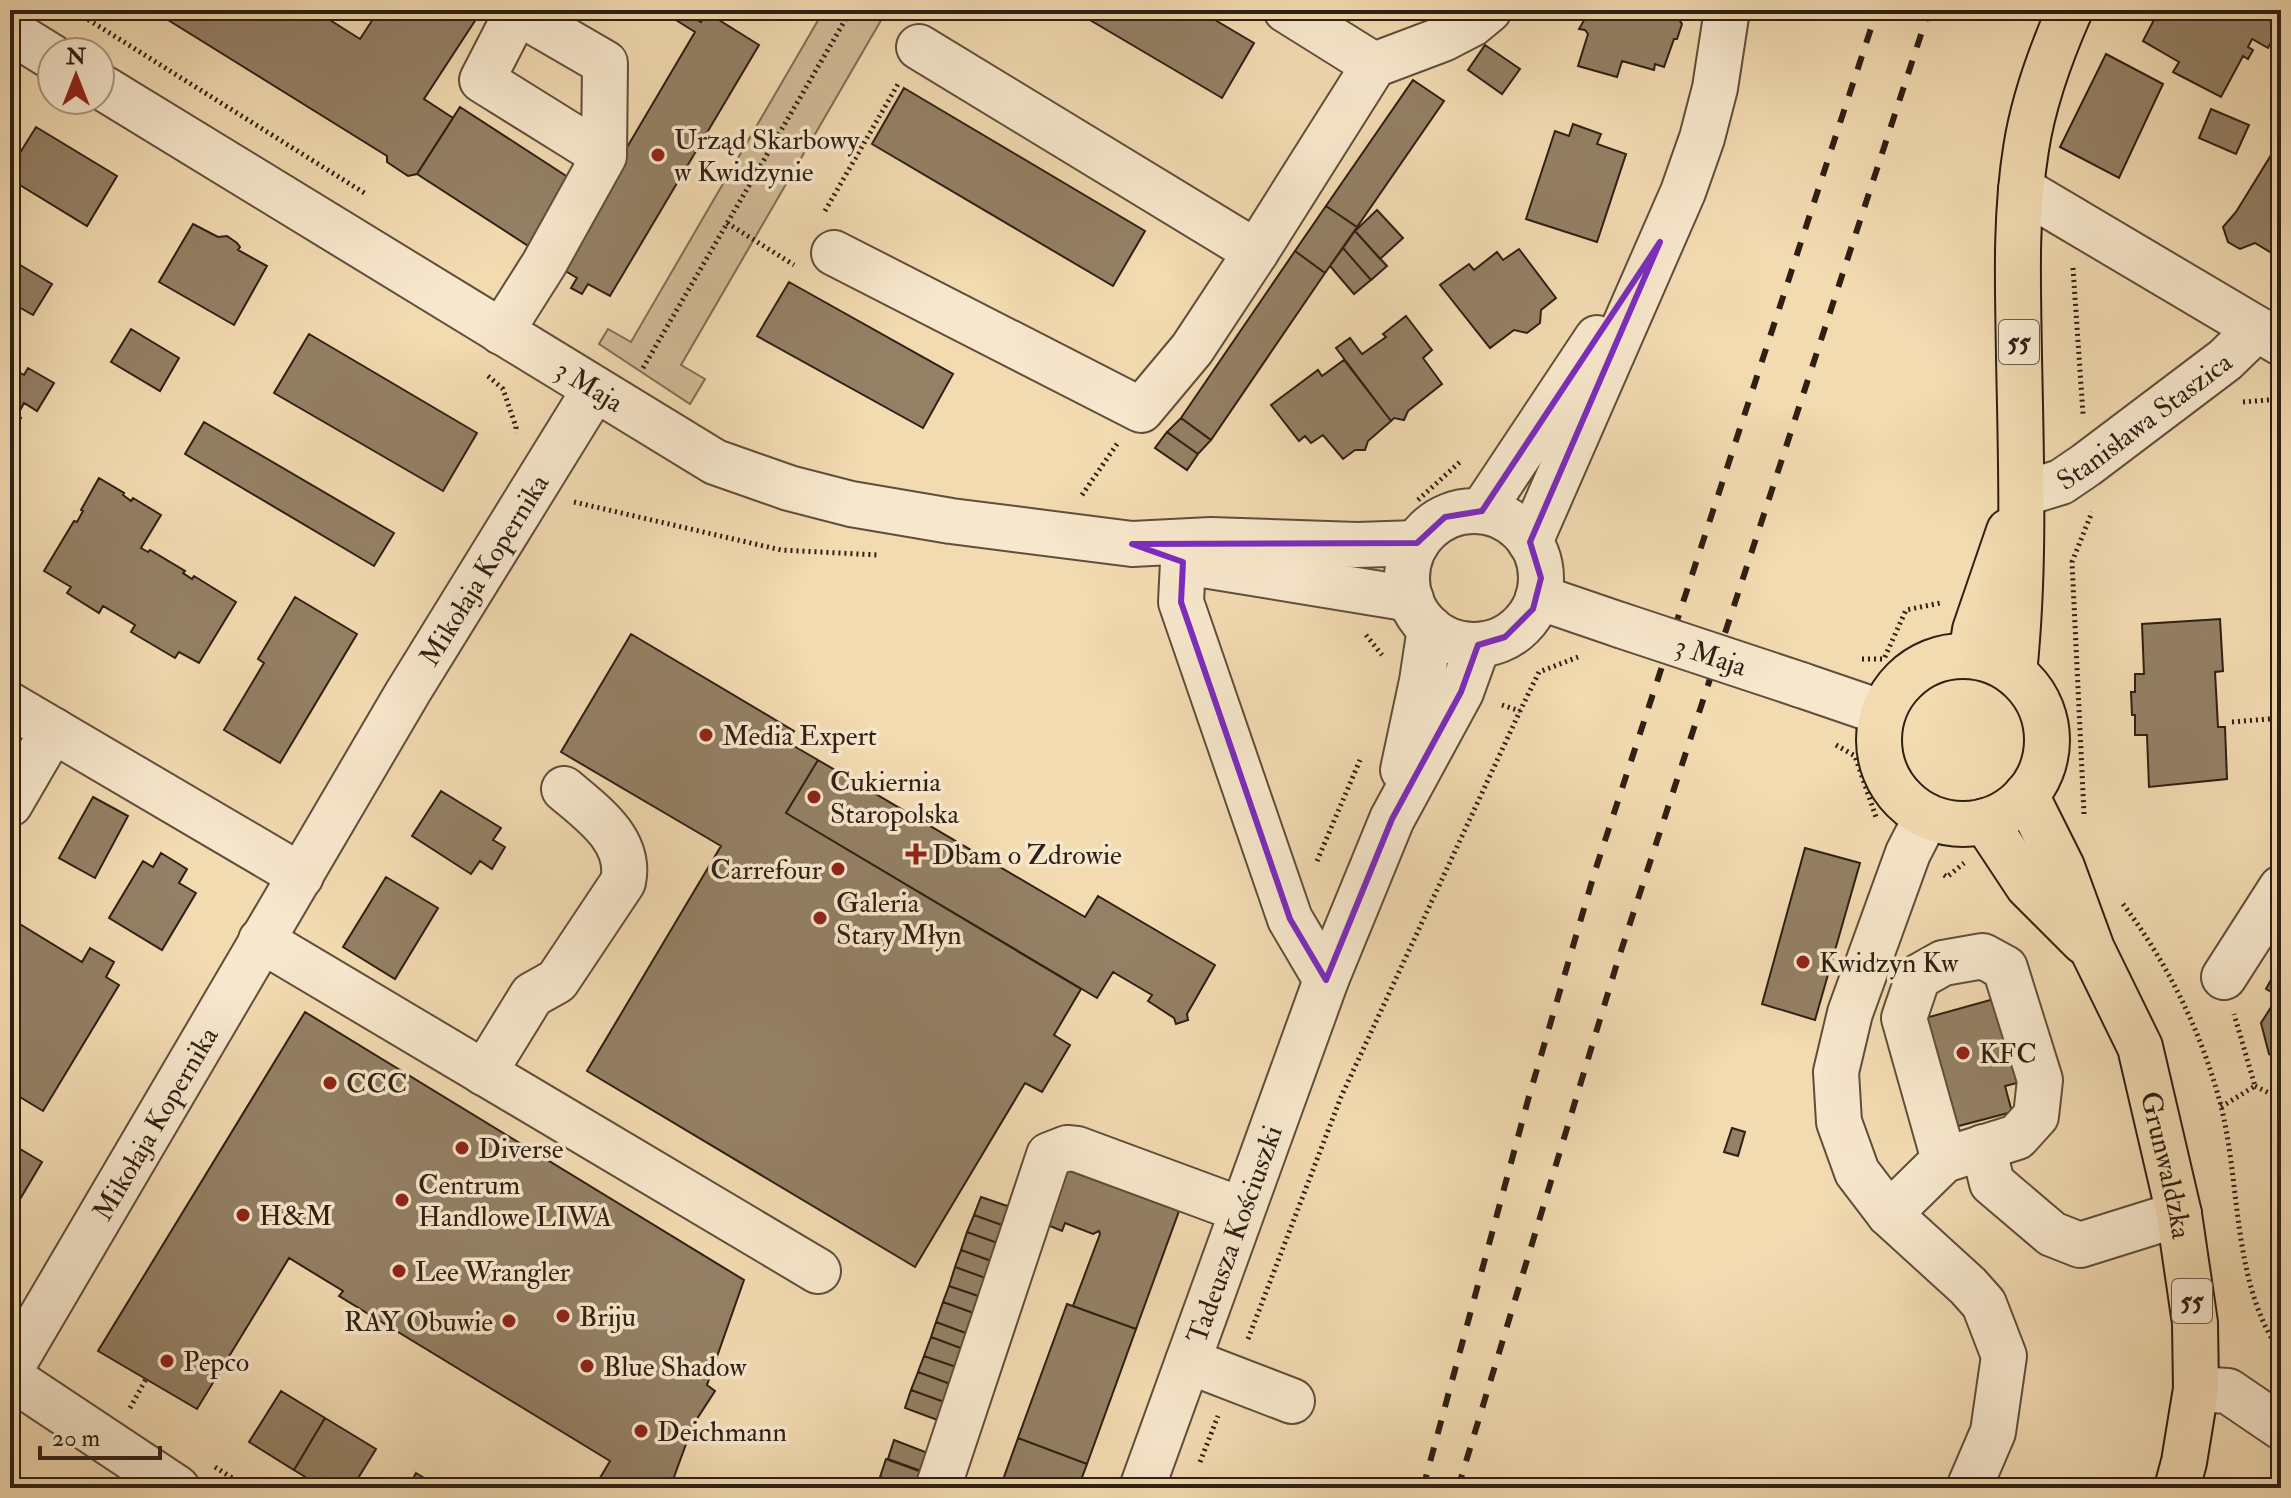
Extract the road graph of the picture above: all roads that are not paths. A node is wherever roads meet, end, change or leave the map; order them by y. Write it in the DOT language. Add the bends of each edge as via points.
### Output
graph roads {
  1 [pos="1286,10"];
  2 [pos="1489,10"];
  3 [pos="1727,10"];
  4 [pos="2070,10"];
  5 [pos="516,11"];
  6 [pos="919,47"];
  7 [pos="1374,65"];
  8 [pos="116,96"];
  9 [pos="604,156"];
  10 [pos="2021,189"];
  11 [pos="1660,242"];
  12 [pos="815,247"];
  13 [pos="1256,252"];
  14 [pos="501,332"];
  15 [pos="2269,336"];
  16 [pos="595,389"];
  17 [pos="2022,494"];
  18 [pos="1482,511"];
  19 [pos="1530,542"];
  20 [pos="1417,543"];
  21 [pos="1132,544"];
  22 [pos="1183,562"];
  23 [pos="1538,597"];
  24 [pos="1420,614"];
  25 [pos="1478,645"];
  26 [pos="1971,656"];
  27 [pos="2014,673"];
  28 [pos="10,705"];
  29 [pos="1883,713"];
  30 [pos="53,730"];
  31 [pos="564,789"];
  32 [pos="2026,795"];
  33 [pos="10,804"];
  34 [pos="1927,816"];
  35 [pos="1392,819"];
  36 [pos="1985,821"];
  37 [pos="301,876"];
  38 [pos="2281,888"];
  39 [pos="261,940"];
  40 [pos="2092,949"];
  41 [pos="2224,977"];
  42 [pos="1326,980"];
  43 [pos="484,1073"];
  44 [pos="1242,1210"];
  45 [pos="1889,1214"];
  46 [pos="2179,1214"];
  47 [pos="818,1271"];
  48 [pos="1188,1361"];
  49 [pos="10,1370"];
  50 [pos="10,1377"];
  51 [pos="2196,1389"];
  52 [pos="1292,1401"];
  53 [pos="2281,1427"];
  54 [pos="177,1488"];
  55 [pos="938,1488"];
  56 [pos="1142,1488"];
  57 [pos="1969,1488"];
  58 [pos="2177,1488"];
  1 -- 7 [label="street"];
  2 -- 7 [label="street" via="1443,39"];
  3 -- 11 [label="street" via="1702,138"];
  4 -- 10 [label="main road, 55" via="2026,146"];
  5 -- 9 [label="street" via="605,63"];
  5 -- 9 [label="street" via="482,80"];
  6 -- 13 [label="street"];
  7 -- 13 [label="street"];
  8 -- 14 [label="street, 3 Maja"];
  9 -- 14 [label="street"];
  10 -- 15 [label="street, Stanisława Staszica"];
  10 -- 17 [label="main road, 55"];
  11 -- 18 [label="street"];
  11 -- 19 [label="street"];
  12 -- 13 [label="street" via="1141,410 1192,349"];
  14 -- 16 [label="street, 3 Maja"];
  15 -- 17 [label="street, Stanisława Staszica" via="2225,360 2061,482"];
  16 -- 21 [label="street, 3 Maja" via="715,462 789,488 951,521"];
  16 -- 37 [label="street, Mikołaja Kopernika"];
  17 -- 26 [label="main road, 55"];
  17 -- 27 [label="main road, 55" via="2021,612"];
  18 -- 19 [label="street" via="1518,527"];
  18 -- 20 [label="street" via="1445,517"];
  19 -- 23 [label="street" via="1541,578"];
  20 -- 21 [label="street, 3 Maja"];
  20 -- 24 [label="street" via="1407,581"];
  21 -- 22 [label="street, 3 Maja"];
  22 -- 24 [label="street, 3 Maja"];
  22 -- 42 [label="street" via="1181,602 1290,919"];
  23 -- 25 [label="street" via="1516,630"];
  23 -- 29 [label="street, 3 Maja, bridge"];
  24 -- 25 [label="street" via="1453,641"];
  24 -- 35 [label="street, Tadeusza Kościuszki" via="1422,681"];
  25 -- 35 [label="street, Tadeusza Kościuszki" via="1461,692"];
  26 -- 27 [label="main road"];
  26 -- 29 [label="main road" via="1927,663 1893,692"];
  27 -- 32 [label="main road" via="2033,692 2044,717 2047,745 2041,772"];
  28 -- 30 [label="street"];
  29 -- 34 [label="main road" via="1879,748 1886,773 1899,795"];
  30 -- 33 [label="street"];
  30 -- 37 [label="street"];
  31 -- 43 [label="street" via="617,842 625,864 623,882 557,981 532,995"];
  32 -- 36 [label="main road"];
  32 -- 40 [label="main road, Grunwaldzka / 55" via="2062,867"];
  34 -- 36 [label="main road" via="1965,824"];
  34 -- 45 [label="street" via="1908,853 1850,1013 1836,1072 1839,1122 1857,1172"];
  35 -- 42 [label="street, Tadeusza Kościuszki"];
  36 -- 40 [label="main road, Grunwaldzka / 55" via="2028,886"];
  37 -- 39 [label="street, Mikołaja Kopernika"];
  38 -- 41 [label="street"];
  39 -- 43 [label="street"];
  39 -- 49 [label="street, Mikołaja Kopernika"];
  40 -- 46 [label="main road, Grunwaldzka / 55" via="2140,1047"];
  42 -- 44 [label="street, Tadeusza Kościuszki"];
  43 -- 47 [label="street"];
  44 -- 48 [label="street, Tadeusza Kościuszki"];
  44 -- 55 [label="street" via="1077,1149 1049,1155"];
  45 -- 46 [label="street" via="1964,1154 2052,1234 2080,1245"];
  45 -- 57 [label="street" via="1984,1304 2004,1356 1993,1432"];
  46 -- 51 [label="main road, Grunwaldzka / 55" via="2195,1323"];
  48 -- 52 [label="street"];
  48 -- 56 [label="street, Tadeusza Kościuszki"];
  50 -- 54 [label="street"];
  51 -- 53 [label="street" via="2228,1391"];
  51 -- 58 [label="main road, Grunwaldzka / 55"];
}
